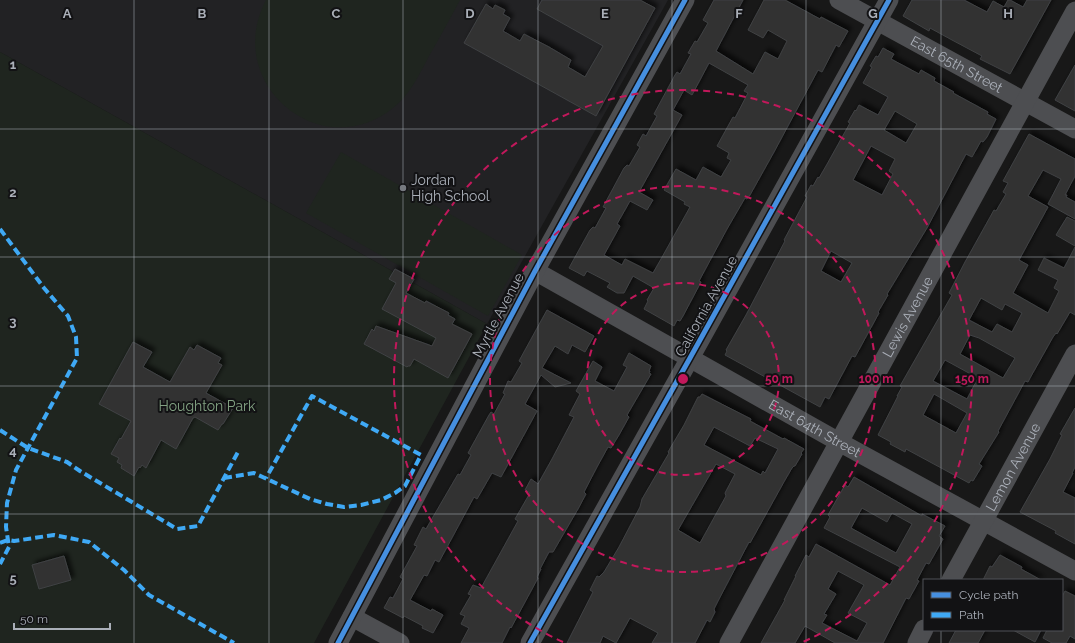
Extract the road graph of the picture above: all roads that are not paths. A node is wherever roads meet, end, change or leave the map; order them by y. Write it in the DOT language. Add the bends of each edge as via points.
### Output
graph roads {
  1 [pos="685,0"];
  2 [pos="839,0"];
  3 [pos="889,0"];
  4 [pos="1075,11"];
  5 [pos="877,21"];
  6 [pos="1025,102"];
  7 [pos="1075,130"];
  8 [pos="535,271"];
  9 [pos="1075,354"];
  10 [pos="690,358"];
  11 [pos="839,442"];
  12 [pos="983,521"];
  13 [pos="1075,571"];
  14 [pos="952,579"];
  15 [pos="352,617"];
  16 [pos="923,631"];
  17 [pos="338,643"];
  18 [pos="400,643"];
  19 [pos="530,643"];
  20 [pos="729,643"];
  21 [pos="917,643"];
  1 -- 8 [label="street, Myrtle Avenue"];
  2 -- 5 [label="street, East 65th Street"];
  3 -- 5 [label="street, California Avenue"];
  4 -- 6 [label="street, Lewis Avenue"];
  5 -- 6 [label="street, East 65th Street"];
  5 -- 10 [label="street, California Avenue"];
  6 -- 7 [label="street, East 65th Street"];
  6 -- 11 [label="street, Lewis Avenue"];
  8 -- 10 [label="street, East 64th Street"];
  8 -- 15 [label="street, Myrtle Avenue"];
  9 -- 12 [label="street, Lemon Avenue"];
  10 -- 11 [label="street, East 64th Street"];
  10 -- 19 [label="street, California Avenue"];
  11 -- 12 [label="street, East 64th Street"];
  11 -- 20 [label="street, Lewis Avenue"];
  12 -- 13 [label="street, East 64th Street"];
  12 -- 14 [label="street, Lemon Avenue"];
  15 -- 17 [label="street, Myrtle Avenue"];
  15 -- 18 [label="street"];
  16 -- 21 [label="street"];
}
